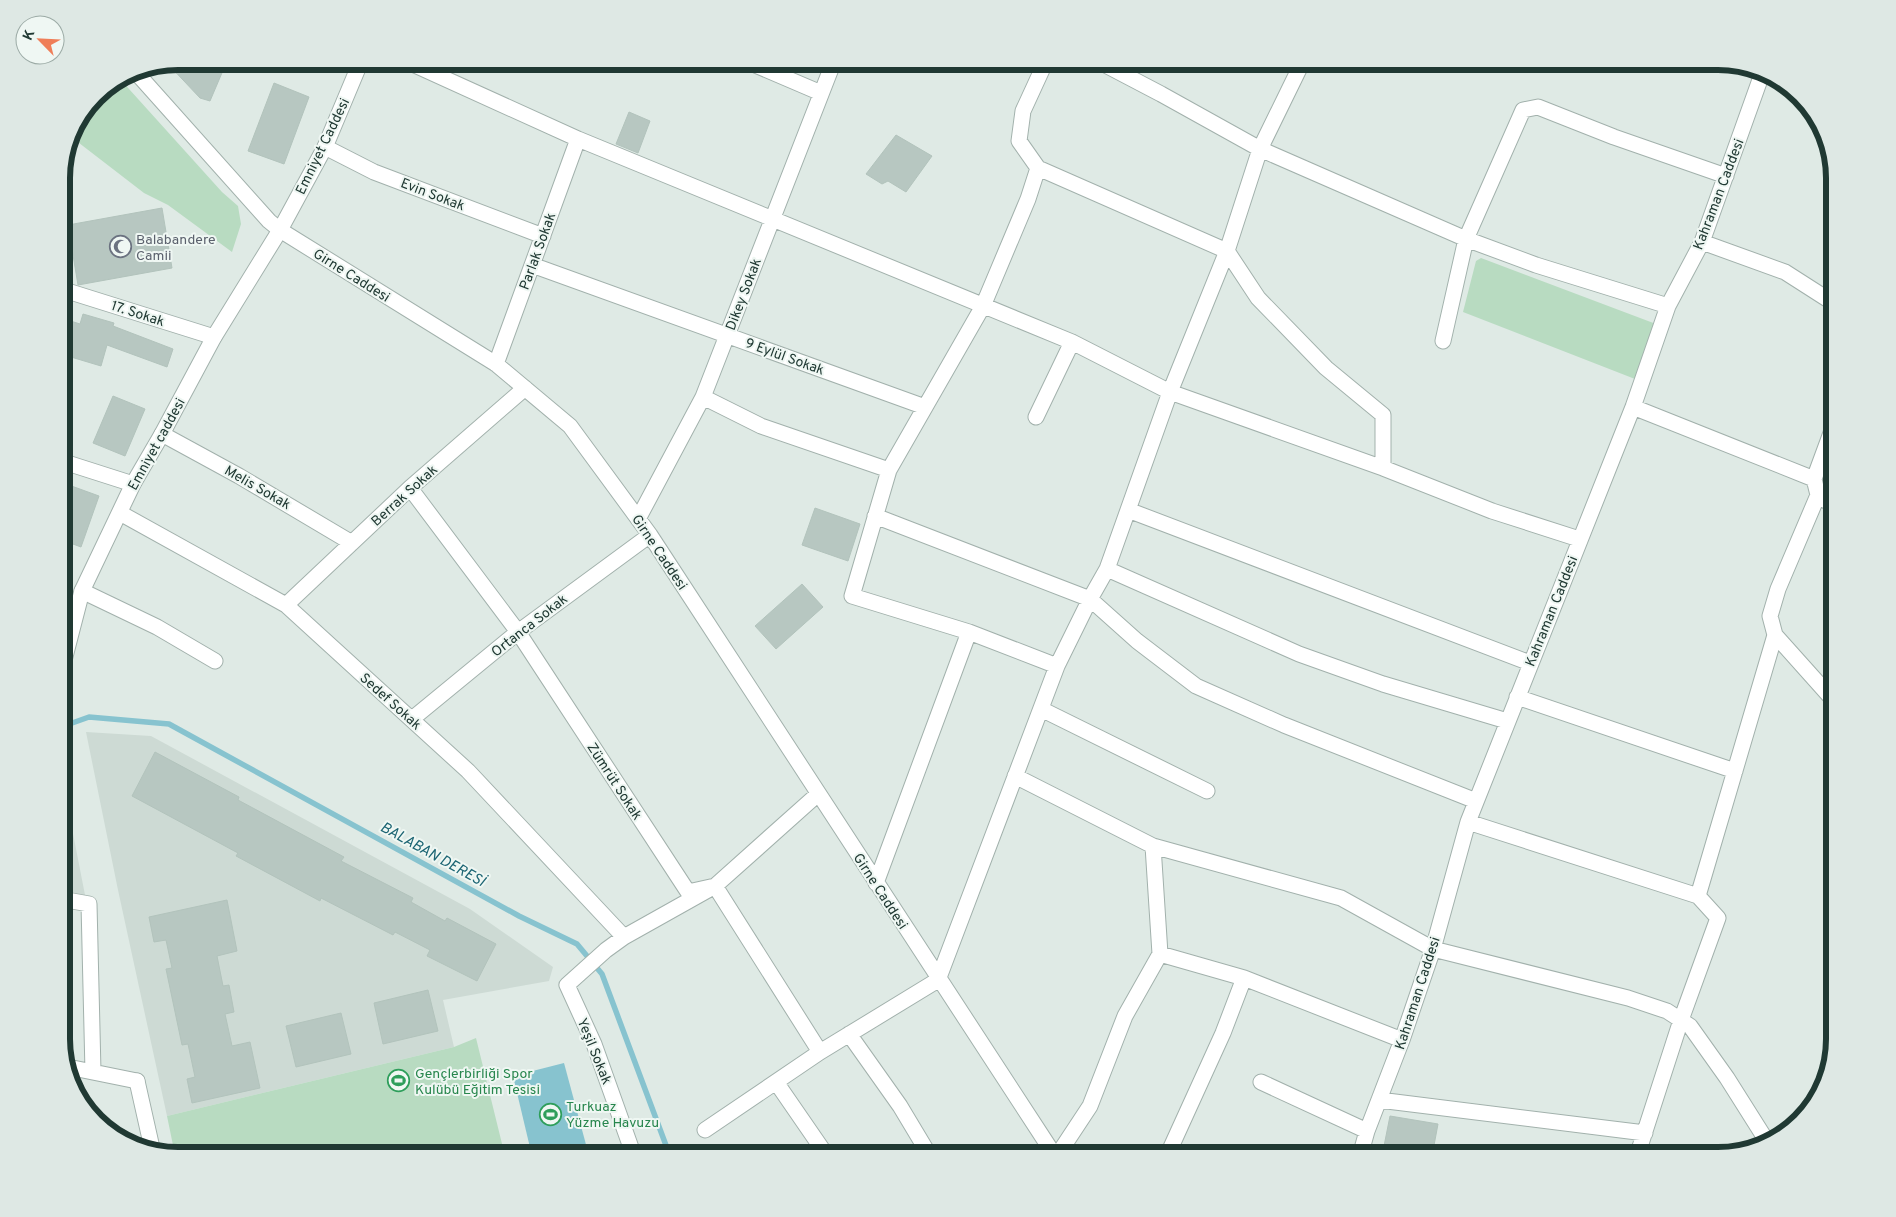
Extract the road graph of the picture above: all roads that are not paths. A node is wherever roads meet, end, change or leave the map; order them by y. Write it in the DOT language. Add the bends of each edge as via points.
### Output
graph roads {
  1 [pos="357,70"];
  2 [pos="426,70"];
  3 [pos="767,70"];
  4 [pos="830,70"];
  5 [pos="1042,70"];
  6 [pos="1115,70"];
  7 [pos="1299,70"];
  8 [pos="145,75"];
  9 [pos="1760,78"];
  10 [pos="821,93"];
  11 [pos="578,139"];
  12 [pos="325,147"];
  13 [pos="1260,149"];
  14 [pos="1038,168"];
  15 [pos="1726,176"];
  16 [pos="772,219"];
  17 [pos="280,230"];
  18 [pos="543,236"];
  19 [pos="1466,239"];
  20 [pos="1702,242"];
  21 [pos="1227,251"];
  22 [pos="532,265"];
  23 [pos="70,291"];
  24 [pos="1826,298"];
  25 [pos="983,306"];
  26 [pos="1668,306"];
  27 [pos="727,336"];
  28 [pos="214,337"];
  29 [pos="1072,342"];
  30 [pos="1443,342"];
  31 [pos="496,364"];
  32 [pos="524,388"];
  33 [pos="1170,392"];
  34 [pos="703,397"];
  35 [pos="925,407"];
  36 [pos="1633,407"];
  37 [pos="1036,417"];
  38 [pos="162,434"];
  39 [pos="1826,446"];
  40 [pos="70,464"];
  41 [pos="1383,468"];
  42 [pos="889,470"];
  43 [pos="1814,478"];
  44 [pos="133,484"];
  45 [pos="410,488"];
  46 [pos="1818,495"];
  47 [pos="1826,501"];
  48 [pos="1128,510"];
  49 [pos="120,513"];
  50 [pos="875,516"];
  51 [pos="638,519"];
  52 [pos="650,535"];
  53 [pos="1579,539"];
  54 [pos="352,543"];
  55 [pos="1107,569"];
  56 [pos="82,591"];
  57 [pos="1090,599"];
  58 [pos="286,605"];
  59 [pos="518,632"];
  60 [pos="970,632"];
  61 [pos="1775,635"];
  62 [pos="70,640"];
  63 [pos="215,661"];
  64 [pos="1530,663"];
  65 [pos="1057,666"];
  66 [pos="1826,692"];
  67 [pos="1517,697"];
  68 [pos="1041,708"];
  69 [pos="412,719"];
  70 [pos="1507,721"];
  71 [pos="1734,771"];
  72 [pos="1015,776"];
  73 [pos="1207,791"];
  74 [pos="818,794"];
  75 [pos="1476,801"];
  76 [pos="1468,822"];
  77 [pos="1153,846"];
  78 [pos="876,883"];
  79 [pos="715,886"];
  80 [pos="1698,896"];
  81 [pos="70,900"];
  82 [pos="624,937"];
  83 [pos="1433,949"];
  84 [pos="1160,954"];
  85 [pos="1244,978"];
  86 [pos="938,980"];
  87 [pos="1681,1020"];
  88 [pos="849,1034"];
  89 [pos="1402,1040"];
  90 [pos="820,1052"];
  91 [pos="74,1068"];
  92 [pos="93,1072"];
  93 [pos="776,1082"];
  94 [pos="1261,1082"];
  95 [pos="1379,1100"];
  96 [pos="705,1130"];
  97 [pos="1367,1131"];
  98 [pos="1645,1133"];
  99 [pos="1765,1137"];
  100 [pos="151,1143"];
  101 [pos="631,1147"];
  102 [pos="821,1147"];
  103 [pos="925,1147"];
  104 [pos="1050,1147"];
  105 [pos="1062,1147"];
  106 [pos="1171,1147"];
  107 [pos="1363,1147"];
  108 [pos="1640,1147"];
  1 -- 12 [label="street, Emniyet Caddesi"];
  2 -- 11 [label="street"];
  3 -- 10 [label="street"];
  4 -- 10 [label="street, Dikey Sokak"];
  5 -- 14 [label="street" via="1023,112 1019,141"];
  6 -- 13 [label="street"];
  7 -- 13 [label="street"];
  8 -- 17 [label="street, Girne Caddesi"];
  9 -- 15 [label="street, Kahraman Caddesi"];
  10 -- 16 [label="street, Dikey Sokak"];
  11 -- 16 [label="street"];
  11 -- 18 [label="street, Parlak Sokak"];
  12 -- 17 [label="street, Emniyet Caddesi"];
  12 -- 18 [label="street, Evin Sokak" via="374,172"];
  13 -- 19 [label="street"];
  13 -- 21 [label="street"];
  14 -- 21 [label="street"];
  14 -- 25 [label="street"];
  15 -- 19 [label="street" via="1538,107 1523,110"];
  15 -- 20 [label="street, Kahraman Caddesi"];
  16 -- 25 [label="street"];
  16 -- 27 [label="street, Dikey Sokak"];
  17 -- 28 [label="street, Emniyet caddesi"];
  17 -- 31 [label="street, Girne Caddesi"];
  18 -- 22 [label="street, Parlak Sokak"];
  19 -- 26 [label="street" via="1536,265"];
  19 -- 30 [label="street"];
  20 -- 24 [label="street" via="1785,272"];
  20 -- 26 [label="street, Kahraman Caddesi"];
  21 -- 33 [label="street"];
  21 -- 41 [label="street" via="1258,298 1326,368 1383,415"];
  22 -- 27 [label="street, 9 Eylül Sokak"];
  22 -- 31 [label="street, Parlak Sokak"];
  23 -- 28 [label="street, 17. Sokak"];
  25 -- 29 [label="street"];
  25 -- 35 [label="street"];
  26 -- 36 [label="street, Kahraman Caddesi"];
  27 -- 34 [label="street, Dikey Sokak"];
  27 -- 35 [label="street, 9 Eylül Sokak"];
  28 -- 38 [label="street, Emniyet caddesi"];
  29 -- 33 [label="street"];
  29 -- 37 [label="street"];
  31 -- 32 [label="street, Girne Caddesi"];
  32 -- 45 [label="street, Berrak Sokak"];
  32 -- 51 [label="street, Girne Caddesi" via="570,426"];
  33 -- 41 [label="street"];
  33 -- 48 [label="street"];
  34 -- 42 [label="street" via="761,426"];
  34 -- 51 [label="street, Dikey Sokak"];
  35 -- 42 [label="street"];
  36 -- 43 [label="street"];
  36 -- 53 [label="street, Kahraman Caddesi"];
  38 -- 44 [label="street, Emniyet caddesi"];
  38 -- 54 [label="street, Melis Sokak"];
  39 -- 43 [label="street"];
  40 -- 44 [label="street"];
  41 -- 53 [label="street" via="1492,511"];
  42 -- 50 [label="street"];
  43 -- 46 [label="street"];
  44 -- 49 [label="street, Emniyet caddesi"];
  45 -- 54 [label="street, Berrak Sokak"];
  45 -- 59 [label="street, Zümrüt Sokak"];
  46 -- 47 [label="street"];
  46 -- 61 [label="street" via="1778,589 1770,616"];
  48 -- 55 [label="street"];
  48 -- 64 [label="street"];
  49 -- 56 [label="street, Emniyet caddesi"];
  49 -- 58 [label="street, Sedef Sokak"];
  50 -- 57 [label="street"];
  50 -- 60 [label="street" via="852,596"];
  51 -- 52 [label="street, Girne Caddesi"];
  52 -- 59 [label="street, Ortanca Sokak"];
  52 -- 74 [label="street, Girne Caddesi"];
  53 -- 64 [label="street, Kahraman Caddesi"];
  54 -- 58 [label="street, Berrak Sokak"];
  55 -- 57 [label="street"];
  55 -- 70 [label="street" via="1299,654 1383,684"];
  56 -- 62 [label="street, Emniyet caddesi"];
  56 -- 63 [label="street" via="157,626"];
  57 -- 65 [label="street"];
  57 -- 75 [label="street" via="1137,641 1196,686 1284,725"];
  58 -- 69 [label="street, Sedef Sokak"];
  59 -- 69 [label="street, Ortanca Sokak"];
  59 -- 79 [label="street, Zümrüt Sokak" via="688,892"];
  60 -- 65 [label="street"];
  60 -- 78 [label="street"];
  61 -- 66 [label="street"];
  61 -- 71 [label="street"];
  64 -- 67 [label="street, Kahraman Caddesi"];
  65 -- 68 [label="street"];
  67 -- 70 [label="street, Kahraman Caddesi"];
  67 -- 71 [label="street"];
  68 -- 72 [label="street"];
  68 -- 73 [label="street"];
  69 -- 82 [label="street, Sedef Sokak" via="468,770"];
  70 -- 75 [label="street, Kahraman Caddesi"];
  71 -- 80 [label="street"];
  72 -- 77 [label="street"];
  72 -- 86 [label="street"];
  74 -- 78 [label="street, Girne Caddesi"];
  74 -- 79 [label="street"];
  75 -- 76 [label="street, Kahraman Caddesi"];
  76 -- 80 [label="street"];
  76 -- 83 [label="street, Kahraman Caddesi"];
  77 -- 83 [label="street" via="1341,898"];
  77 -- 84 [label="street"];
  78 -- 86 [label="street, Girne Caddesi"];
  79 -- 82 [label="street"];
  79 -- 90 [label="street"];
  80 -- 87 [label="street" via="1718,918"];
  81 -- 92 [label="street" via="89,904"];
  82 -- 101 [label="street, Yeşil Sokak" via="567,985 594,1044"];
  83 -- 87 [label="street" via="1628,998 1667,1011"];
  83 -- 89 [label="street, Kahraman Caddesi"];
  84 -- 85 [label="street"];
  84 -- 105 [label="street" via="1125,1016 1090,1106"];
  85 -- 89 [label="street"];
  85 -- 106 [label="street" via="1223,1033"];
  86 -- 88 [label="street"];
  86 -- 104 [label="street, Girne Caddesi"];
  87 -- 98 [label="street"];
  87 -- 99 [label="street" via="1690,1026"];
  88 -- 90 [label="street"];
  88 -- 103 [label="street"];
  89 -- 95 [label="street, Kahraman Caddesi"];
  90 -- 93 [label="street"];
  91 -- 92 [label="street"];
  92 -- 100 [label="street" via="137,1081"];
  93 -- 96 [label="street"];
  93 -- 102 [label="street"];
  94 -- 97 [label="street"];
  95 -- 97 [label="street, Kahraman Caddesi"];
  95 -- 98 [label="street"];
  97 -- 107 [label="street, Kahraman Caddesi"];
  98 -- 108 [label="street"];
}
